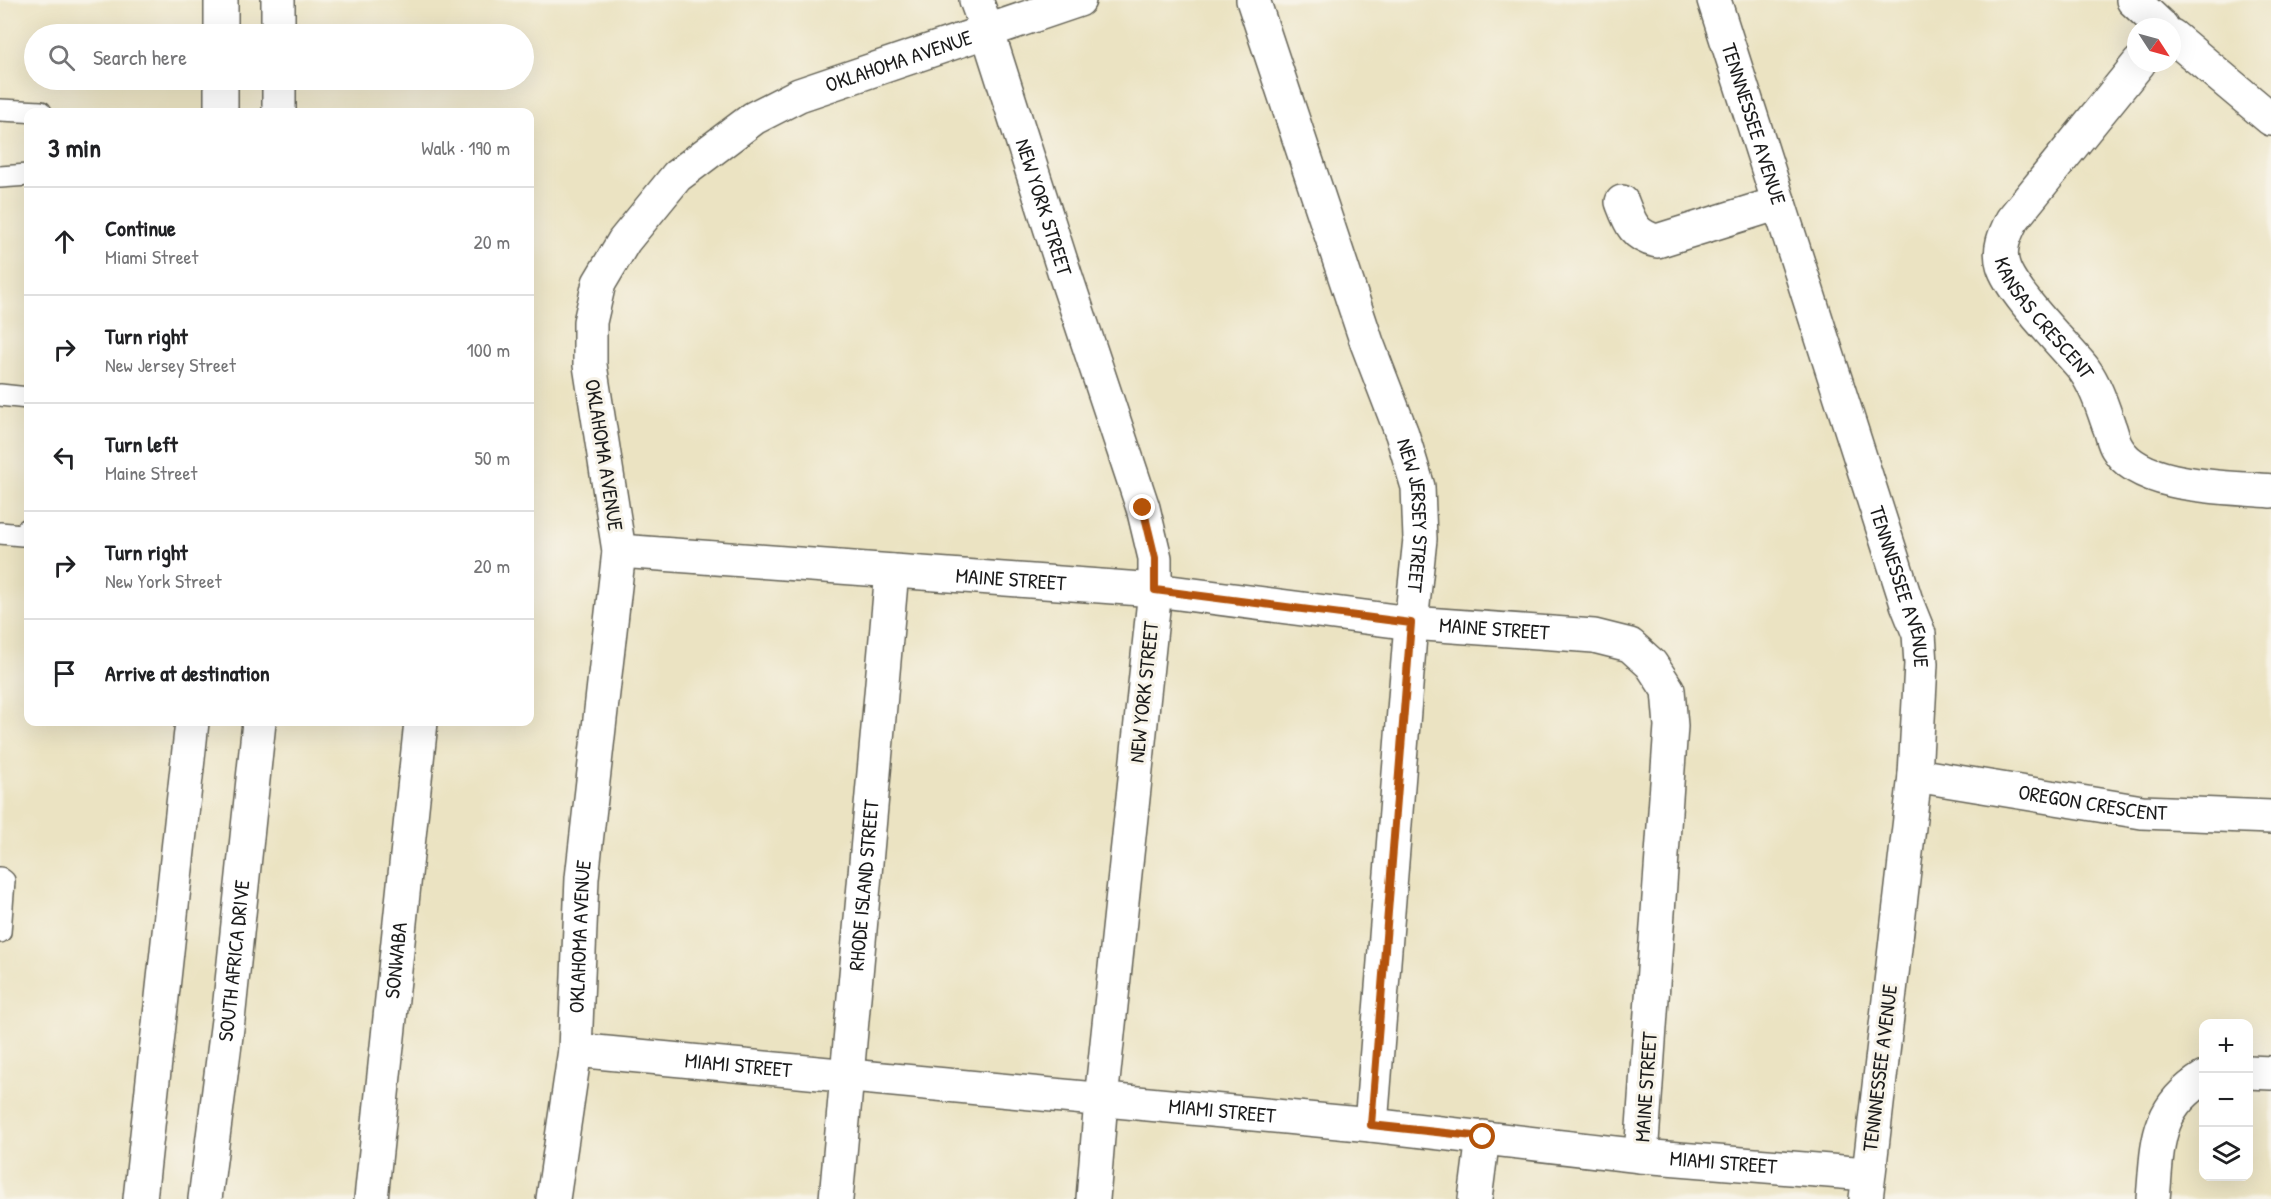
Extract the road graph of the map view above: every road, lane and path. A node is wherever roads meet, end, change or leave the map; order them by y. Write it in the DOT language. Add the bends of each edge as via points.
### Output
graph roads {
  1 [pos="221,0"];
  2 [pos="278,0"];
  3 [pos="975,0"];
  4 [pos="1079,0"];
  5 [pos="1253,0"];
  6 [pos="1714,0"];
  7 [pos="2133,0"];
  8 [pos="2152,18"];
  9 [pos="221,24"];
  10 [pos="278,24"];
  11 [pos="987,30"];
  12 [pos="2181,44"];
  13 [pos="2132,72"];
  14 [pos="221,90"];
  15 [pos="279,90"];
  16 [pos="221,108"];
  17 [pos="279,108"];
  18 [pos="0,110"];
  19 [pos="24,111"];
  20 [pos="2271,119"];
  21 [pos="24,175"];
  22 [pos="0,177"];
  23 [pos="1622,202"];
  24 [pos="1779,203"];
  25 [pos="0,395"];
  26 [pos="24,398"];
  27 [pos="2271,491"];
  28 [pos="0,533"];
  29 [pos="24,533"];
  30 [pos="619,551"];
  31 [pos="892,571"];
  32 [pos="1155,590"];
  33 [pos="1411,623"];
  34 [pos="192,726"];
  35 [pos="259,726"];
  36 [pos="421,726"];
  37 [pos="1915,775"];
  38 [pos="2271,817"];
  39 [pos="0,878"];
  40 [pos="0,932"];
  41 [pos="575,1050"];
  42 [pos="2253,1072"];
  43 [pos="2271,1073"];
  44 [pos="847,1074"];
  45 [pos="2199,1081"];
  46 [pos="1101,1100"];
  47 [pos="1371,1125"];
  48 [pos="1483,1137"];
  49 [pos="1641,1156"];
  50 [pos="1866,1187"];
  51 [pos="140,1199"];
  52 [pos="205,1199"];
  53 [pos="375,1199"];
  54 [pos="554,1199"];
  55 [pos="836,1199"];
  56 [pos="1093,1199"];
  57 [pos="1475,1199"];
  58 [pos="2153,1199"];
  1 -- 9 [label="street"];
  2 -- 10 [label="street"];
  3 -- 11 [label="street, NEW YORK STREET"];
  4 -- 11 [label="street, OKLAHOMA AVENUE"];
  5 -- 33 [label="street, NEW JERSEY STREET" via="1418,487 1420,539"];
  6 -- 24 [label="street, TENNNESSEE AVENUE"];
  7 -- 8 [label="street"];
  11 -- 30 [label="street, OKLAHOMA AVENUE" via="800,95 754,118 677,176 624,241 600,283 590,322 590,365"];
  11 -- 32 [label="street, NEW YORK STREET" via="1143,508 1155,558"];
  12 -- 20 [label="street"];
  13 -- 27 [label="street, KANSAS CRESCENT" via="2012,220 2002,240 2002,264 2017,290 2084,368 2093,382 2117,449 2132,463 2173,481"];
  14 -- 16 [label="street"];
  15 -- 17 [label="street"];
  18 -- 19 [label="lane"];
  21 -- 22 [label="lane"];
  23 -- 24 [label="street" via="1630,224 1644,238 1657,241"];
  24 -- 37 [label="street, TENNNESSEE AVENUE" via="1919,634"];
  25 -- 26 [label="lane"];
  28 -- 29 [label="lane"];
  30 -- 31 [label="street, MAINE STREET"];
  30 -- 41 [label="street, OKLAHOMA AVENUE" via="582,878"];
  31 -- 32 [label="street, MAINE STREET"];
  31 -- 44 [label="street, RHODE ISLAND STREET"];
  32 -- 33 [label="street, MAINE STREET"];
  32 -- 46 [label="street, NEW YORK STREET"];
  33 -- 47 [label="street, NEW JERSEY STREET"];
  33 -- 49 [label="street, MAINE STREET" via="1594,636 1630,645 1651,664 1668,690 1671,726"];
  34 -- 51 [label="street"];
  35 -- 52 [label="street, SOUTH AFRICA DRIVE"];
  36 -- 53 [label="street, SONWABA"];
  37 -- 38 [label="street, OREGON CRESCENT" via="2142,812"];
  37 -- 50 [label="street, TENNNESSEE AVENUE"];
  39 -- 40 [label="lane" via="4,881"];
  41 -- 44 [label="street, MIAMI STREET"];
  41 -- 54 [label="street, OKLAHOMA AVENUE"];
  42 -- 43 [label="street"];
  44 -- 46 [label="street, MIAMI STREET"];
  44 -- 55 [label="street, RHODE ISLAND STREET"];
  45 -- 58 [label="street" via="2173,1102 2163,1124"];
  46 -- 47 [label="street, MIAMI STREET"];
  46 -- 56 [label="street, NEW YORK STREET"];
  47 -- 48 [label="street, MIAMI STREET"];
  48 -- 49 [label="street, MIAMI STREET"];
  48 -- 57 [label="street"];
  49 -- 50 [label="street, MIAMI STREET"];
}
